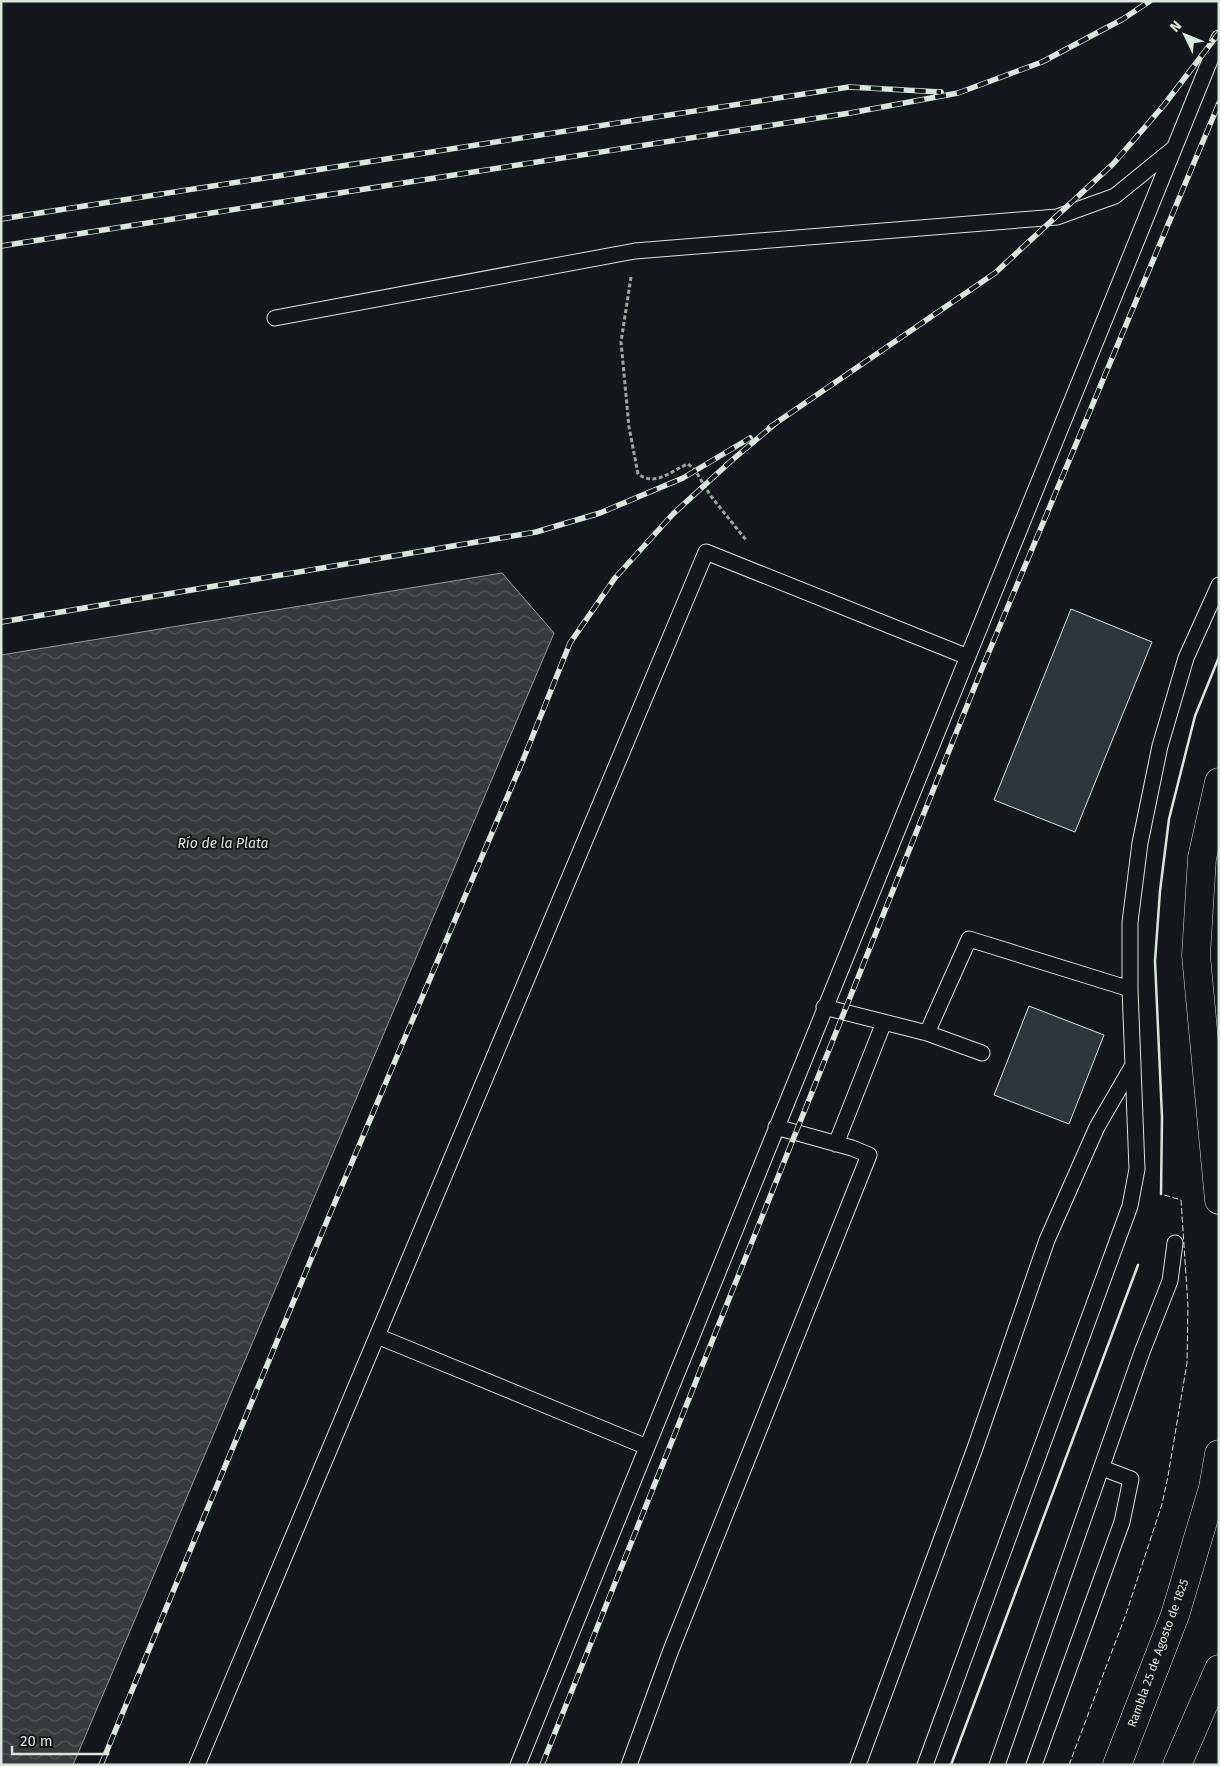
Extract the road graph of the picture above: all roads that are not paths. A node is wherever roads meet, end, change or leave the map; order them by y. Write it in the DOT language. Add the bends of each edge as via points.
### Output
graph roads {
  1 [pos="1219,38"];
  2 [pos="1175,147"];
  3 [pos="275,318"];
  4 [pos="1219,585"];
  5 [pos="968,657"];
  6 [pos="1219,782"];
  7 [pos="1130,989"];
  8 [pos="824,1007"];
  9 [pos="884,1022"];
  10 [pos="927,1033"];
  11 [pos="982,1053"];
  12 [pos="1133,1065"];
  13 [pos="776,1127"];
  14 [pos="836,1144"];
  15 [pos="1219,1200"];
  16 [pos="1175,1243"];
  17 [pos="377,1336"];
  18 [pos="647,1447"];
  19 [pos="1219,1454"];
  20 [pos="1102,1468"];
  21 [pos="1219,1669"];
  22 [pos="197,1765"];
  23 [pos="518,1765"];
  24 [pos="630,1765"];
  25 [pos="858,1765"];
  26 [pos="925,1765"];
  27 [pos="997,1765"];
  28 [pos="1034,1765"];
  29 [pos="1117,1765"];
  30 [pos="1177,1765"];
  1 -- 2 [label="lane"];
  2 -- 3 [label="lane" via="1115,196 1057,217 635,251"];
  2 -- 5 [label="lane"];
  4 -- 7 [label="lane" via="1186,658 1158,756 1140,843 1130,922"];
  5 -- 8 [label="lane"];
  5 -- 17 [label="lane" via="706,552"];
  6 -- 15 [label="main road" via="1202,858 1196,954"];
  7 -- 10 [label="lane" via="970,939"];
  7 -- 12 [label="lane"];
  8 -- 9 [label="lane"];
  8 -- 13 [label="lane"];
  9 -- 10 [label="lane"];
  9 -- 14 [label="lane"];
  10 -- 11 [label="lane"];
  12 -- 25 [label="lane" via="1097,1127 1047,1240 975,1448"];
  12 -- 26 [label="lane" via="1137,1169 1130,1206"];
  13 -- 14 [label="lane"];
  13 -- 18 [label="lane"];
  14 -- 24 [label="lane" via="869,1155 671,1650"];
  16 -- 20 [label="lane" via="1170,1281"];
  17 -- 18 [label="lane"];
  17 -- 22 [label="lane"];
  18 -- 23 [label="lane"];
  19 -- 29 [label="main road, Rambla 25 de Agosto de 1825" via="1213,1488 1175,1615"];
  20 -- 27 [label="lane"];
  20 -- 28 [label="lane" via="1131,1479 1122,1522"];
  21 -- 30 [label="main road"];
}
